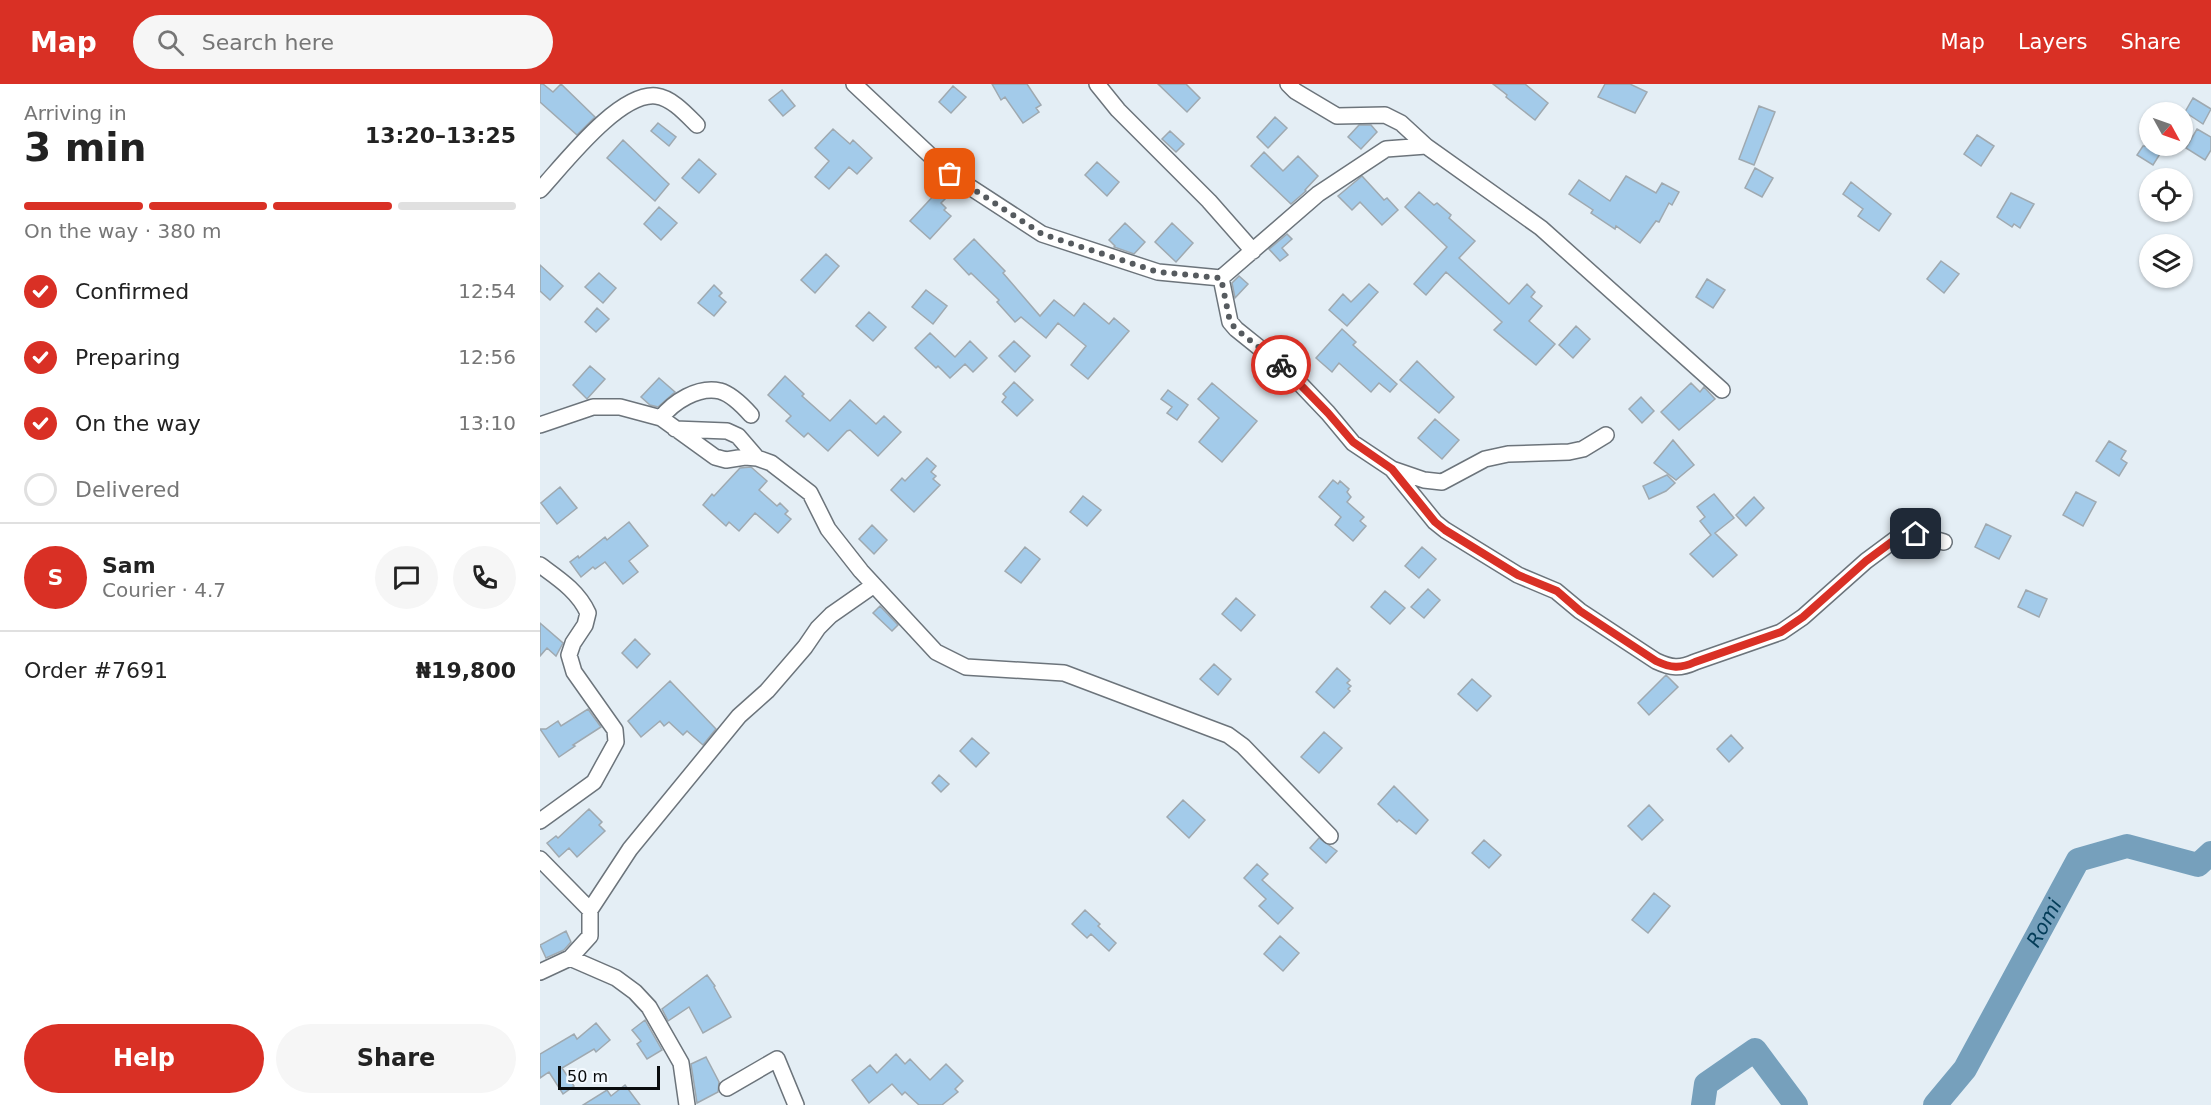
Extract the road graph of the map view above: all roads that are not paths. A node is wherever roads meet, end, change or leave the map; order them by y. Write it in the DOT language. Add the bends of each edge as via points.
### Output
graph roads {
  1 [pos="854,84"];
  2 [pos="1097,84"];
  3 [pos="1288,84"];
  4 [pos="697,125"];
  5 [pos="1426,146"];
  6 [pos="540,190"];
  7 [pos="1252,250"];
  8 [pos="1221,278"];
  9 [pos="1722,390"];
  10 [pos="751,415"];
  11 [pos="661,418"];
  12 [pos="540,425"];
  13 [pos="675,429"];
  14 [pos="1606,435"];
  15 [pos="757,458"];
  16 [pos="1392,469"];
  17 [pos="1944,542"];
  18 [pos="540,565"];
  19 [pos="874,585"];
  20 [pos="540,821"];
  21 [pos="1330,836"];
  22 [pos="540,860"];
  23 [pos="590,910"];
  24 [pos="590,936"];
  25 [pos="570,958"];
  26 [pos="593,968"];
  27 [pos="540,972"];
  28 [pos="727,1088"];
  29 [pos="687,1105"];
  30 [pos="796,1105"];
  1 -- 8 [label="street" via="950,174 1042,234 1158,272"];
  2 -- 7 [label="street"];
  3 -- 5 [label="street" via="1337,116 1385,115 1401,123"];
  4 -- 6 [label="street" via="667,99 634,99 612,114"];
  5 -- 7 [label="street" via="1386,149 1318,194"];
  5 -- 9 [label="street" via="1540,228"];
  7 -- 8 [label="street"];
  8 -- 16 [label="street" via="1230,322 1236,329 1287,370 1353,442"];
  10 -- 11 [label="street" via="722,392 709,390 685,397"];
  11 -- 12 [label="street" via="620,407 593,407"];
  11 -- 13 [label="street"];
  13 -- 15 [label="street" via="715,457"];
  13 -- 15 [label="street" via="727,431 738,436"];
  14 -- 16 [label="street" via="1569,453 1508,454 1485,459 1442,482"];
  15 -- 19 [label="street" via="771,463 810,493 828,529"];
  16 -- 17 [label="street" via="1445,530 1518,575 1557,591 1669,667 1683,668 1781,632 1901,535 1916,534"];
  18 -- 20 [label="street" via="569,586 588,613 569,655 574,672 615,730 616,742 594,782"];
  19 -- 21 [label="street" via="936,652 966,667 1064,673 1228,735"];
  19 -- 23 [label="street" via="831,615 767,691 739,716 630,849"];
  22 -- 23 [label="street"];
  23 -- 24 [label="street"];
  24 -- 25 [label="street"];
  24 -- 26 [label="street"];
  25 -- 26 [label="street"];
  25 -- 27 [label="street"];
  26 -- 29 [label="street" via="616,978 649,1007 681,1063"];
  28 -- 30 [label="street" via="777,1059"];
}
